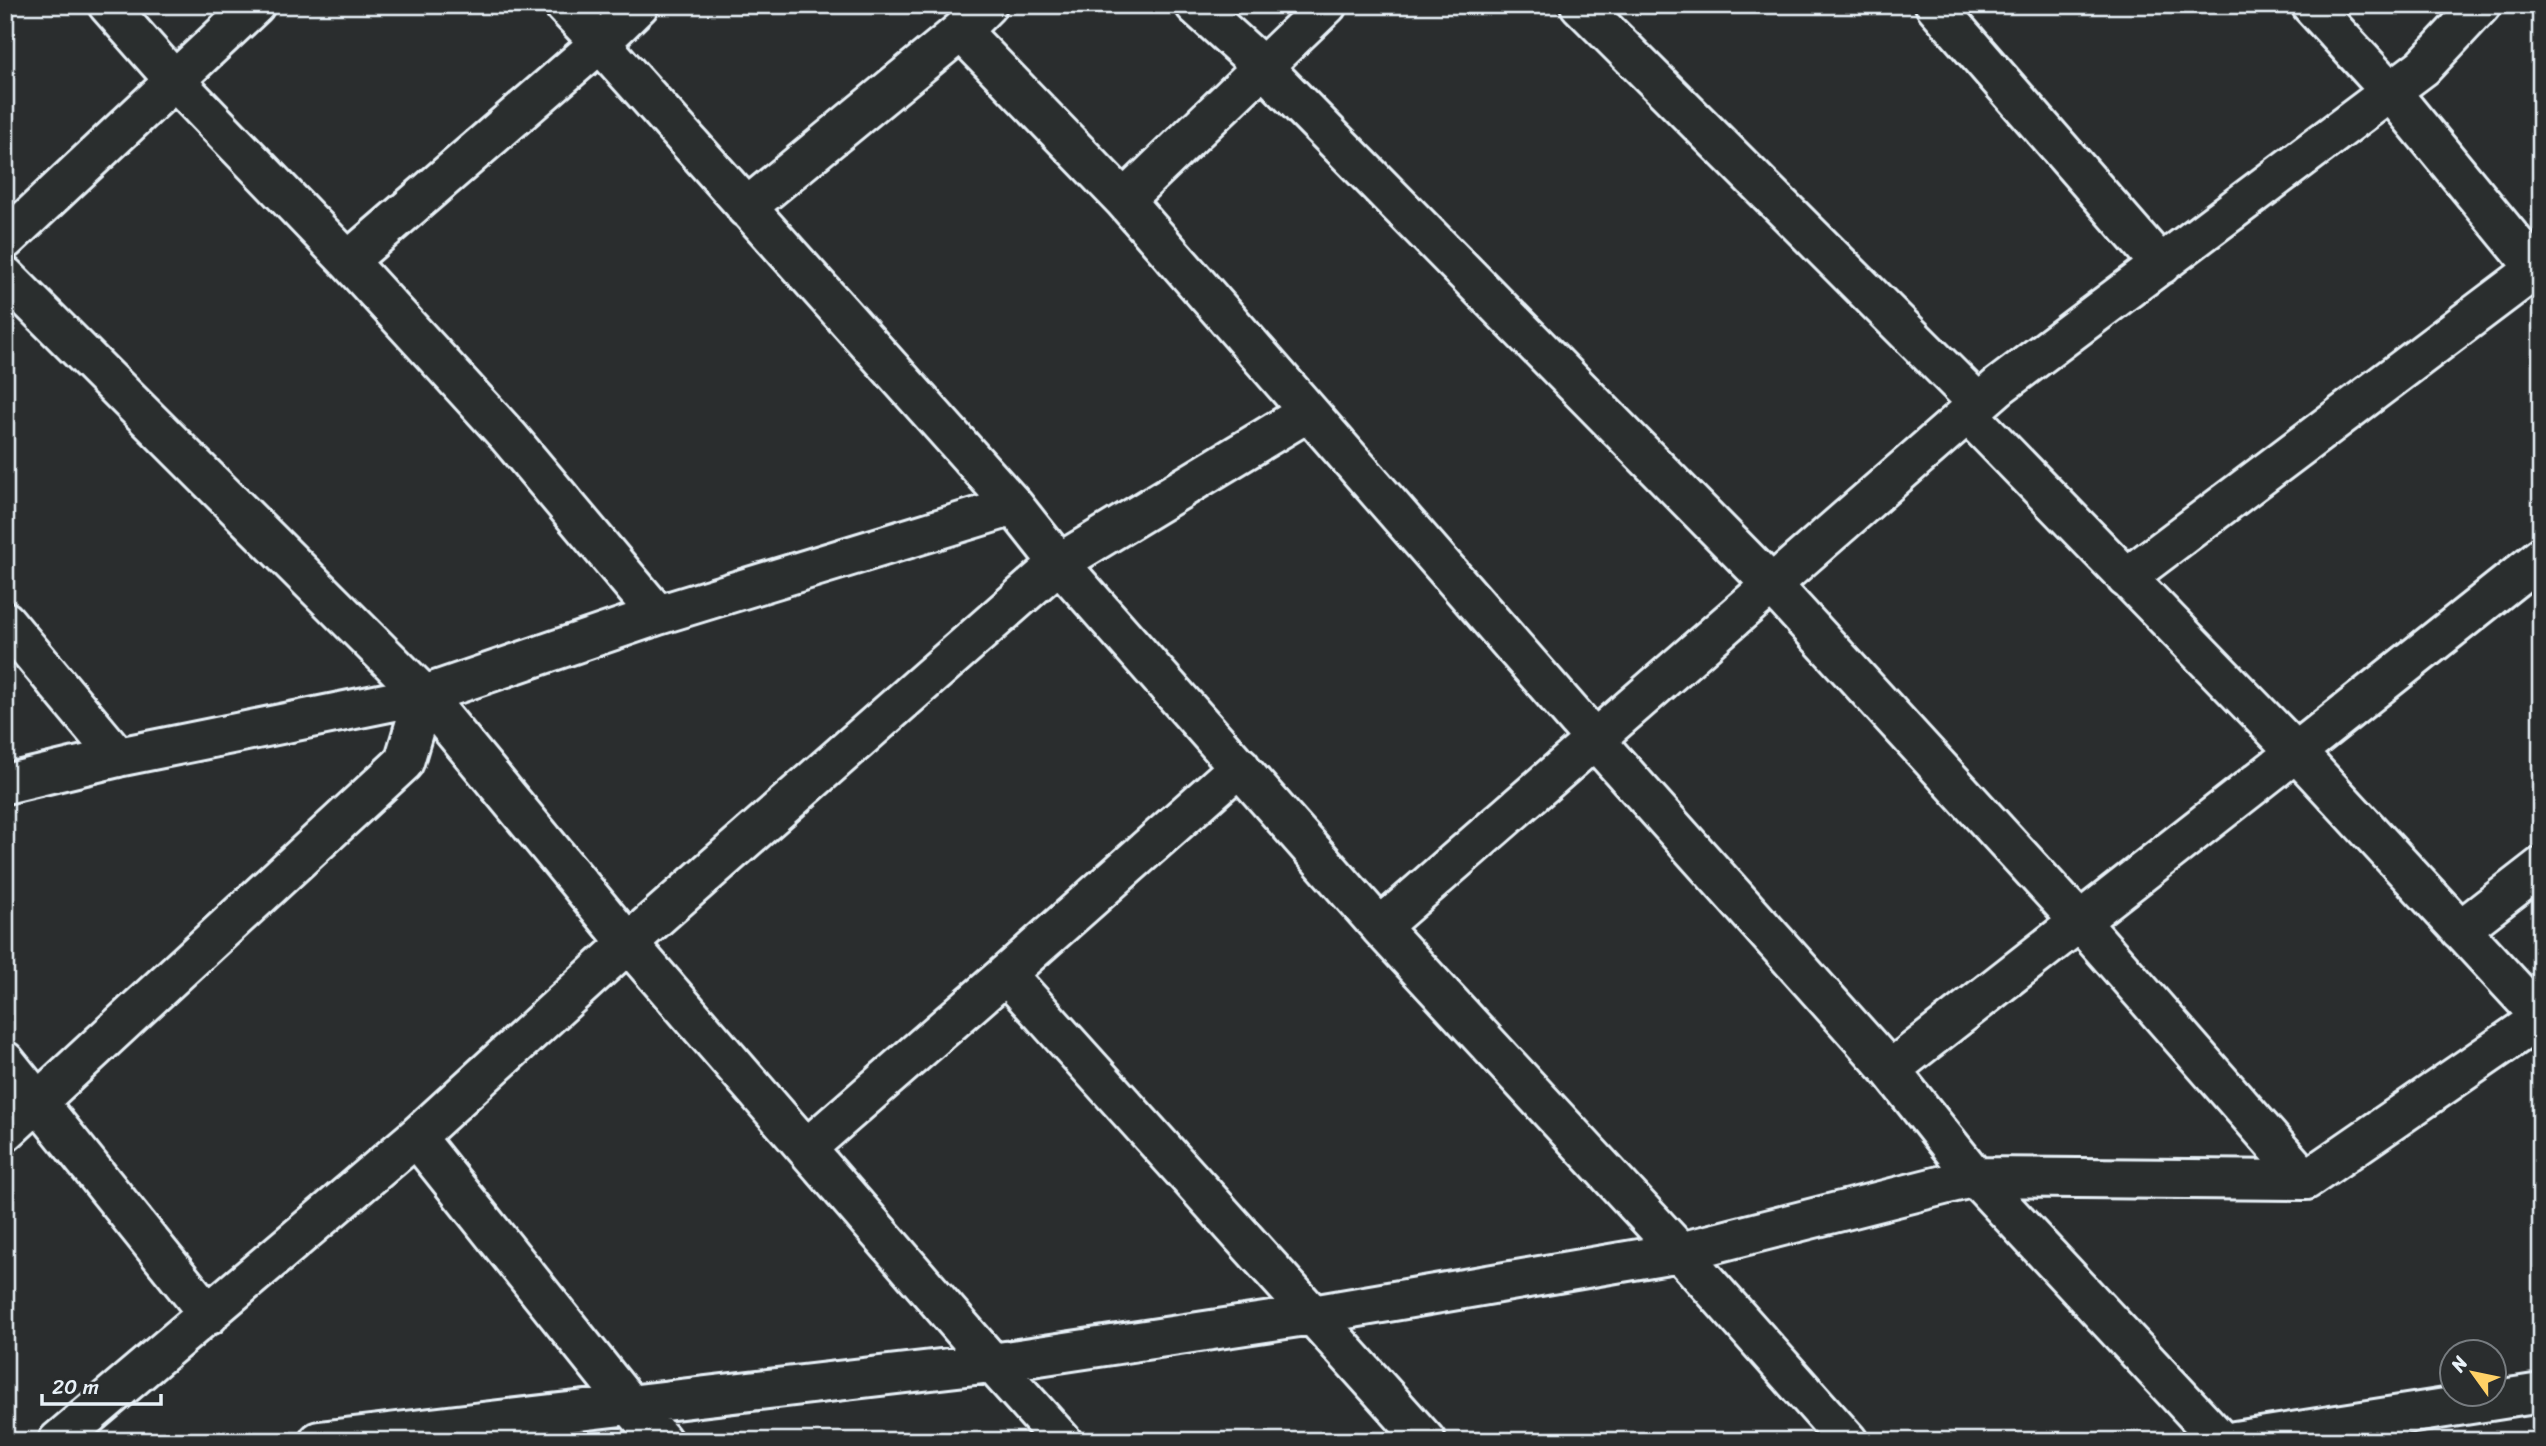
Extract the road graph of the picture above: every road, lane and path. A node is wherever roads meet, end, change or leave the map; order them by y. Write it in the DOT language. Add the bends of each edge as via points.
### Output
graph roads {
  1 [pos="108,5"];
  2 [pos="255,5"];
  3 [pos="564,5"];
  4 [pos="639,5"];
  5 [pos="1195,5"];
  6 [pos="1327,5"];
  7 [pos="1580,5"];
  8 [pos="1935,5"];
  9 [pos="2311,5"];
  10 [pos="2481,5"];
  11 [pos="974,18"];
  12 [pos="600,43"];
  13 [pos="1262,66"];
  14 [pos="175,81"];
  15 [pos="2390,92"];
  16 [pos="1124,200"];
  17 [pos="746,208"];
  18 [pos="5,240"];
  19 [pos="348,261"];
  20 [pos="2161,265"];
  21 [pos="2539,270"];
  22 [pos="5,276"];
  23 [pos="1973,409"];
  24 [pos="1308,412"];
  25 [pos="1014,506"];
  26 [pos="2541,557"];
  27 [pos="1059,563"];
  28 [pos="2126,578"];
  29 [pos="1772,585"];
  30 [pos="658,615"];
  31 [pos="5,621"];
  32 [pos="425,695"];
  33 [pos="1595,740"];
  34 [pos="2296,752"];
  35 [pos="118,757"];
  36 [pos="1240,766"];
  37 [pos="5,784"];
  38 [pos="2541,867"];
  39 [pos="2080,922"];
  40 [pos="1380,927"];
  41 [pos="2460,930"];
  42 [pos="628,943"];
  43 [pos="1006,974"];
  44 [pos="2541,1018"];
  45 [pos="5,1061"];
  46 [pos="1890,1070"];
  47 [pos="37,1102"];
  48 [pos="5,1132"];
  49 [pos="416,1138"];
  50 [pos="807,1148"];
  51 [pos="1975,1177"];
  52 [pos="2306,1180"];
  53 [pos="1680,1252"];
  54 [pos="209,1315"];
  55 [pos="1312,1315"];
  56 [pos="992,1363"];
  57 [pos="2541,1393"];
  58 [pos="629,1404"];
  59 [pos="58,1441"];
  60 [pos="319,1441"];
  61 [pos="662,1441"];
  62 [pos="1062,1441"];
  63 [pos="1426,1441"];
  64 [pos="1847,1441"];
  65 [pos="2221,1441"];
  66 [pos="2235,1441"];
  1 -- 14 [label="street"];
  2 -- 14 [label="street"];
  3 -- 12 [label="street"];
  4 -- 12 [label="street"];
  5 -- 13 [label="street"];
  6 -- 13 [label="street"];
  7 -- 23 [label="street"];
  8 -- 20 [label="street"];
  9 -- 15 [label="street"];
  10 -- 15 [label="street" via="2423,67"];
  11 -- 16 [label="street"];
  11 -- 17 [label="street"];
  12 -- 17 [label="street"];
  12 -- 19 [label="street"];
  13 -- 16 [label="street"];
  13 -- 29 [label="street"];
  14 -- 18 [label="street"];
  14 -- 19 [label="street"];
  15 -- 20 [label="street"];
  15 -- 21 [label="street"];
  16 -- 24 [label="street"];
  17 -- 25 [label="street"];
  19 -- 30 [label="street" via="508,436"];
  20 -- 23 [label="street"];
  21 -- 28 [label="street"];
  22 -- 32 [label="street"];
  23 -- 28 [label="street"];
  23 -- 29 [label="street"];
  24 -- 27 [label="street"];
  24 -- 33 [label="street"];
  25 -- 27 [label="street"];
  25 -- 30 [label="street"];
  26 -- 34 [label="street"];
  27 -- 36 [label="street"];
  27 -- 42 [label="street"];
  28 -- 34 [label="street"];
  29 -- 33 [label="street"];
  29 -- 39 [label="street"];
  30 -- 32 [label="street"];
  31 -- 35 [label="street"];
  32 -- 35 [label="street"];
  32 -- 42 [label="street"];
  32 -- 47 [label="street" via="404,762"];
  33 -- 40 [label="street"];
  33 -- 46 [label="street"];
  34 -- 39 [label="street"];
  34 -- 41 [label="street"];
  35 -- 37 [label="street"];
  36 -- 40 [label="street"];
  36 -- 43 [label="street"];
  38 -- 41 [label="street"];
  39 -- 46 [label="street"];
  39 -- 52 [label="street"];
  40 -- 53 [label="street"];
  41 -- 44 [label="street"];
  42 -- 49 [label="street"];
  42 -- 50 [label="street"];
  43 -- 50 [label="street"];
  43 -- 55 [label="street"];
  44 -- 52 [label="street"];
  45 -- 47 [label="street"];
  46 -- 51 [label="street"];
  47 -- 48 [label="street"];
  47 -- 54 [label="street"];
  49 -- 54 [label="street"];
  49 -- 58 [label="street"];
  50 -- 56 [label="street"];
  51 -- 52 [label="street"];
  51 -- 53 [label="street"];
  51 -- 65 [label="street"];
  53 -- 55 [label="street"];
  53 -- 64 [label="street"];
  54 -- 59 [label="street"];
  55 -- 56 [label="street"];
  55 -- 63 [label="street"];
  56 -- 58 [label="street"];
  56 -- 62 [label="street"];
  57 -- 66 [label="street"];
  58 -- 60 [label="street"];
  58 -- 61 [label="street"];
}
